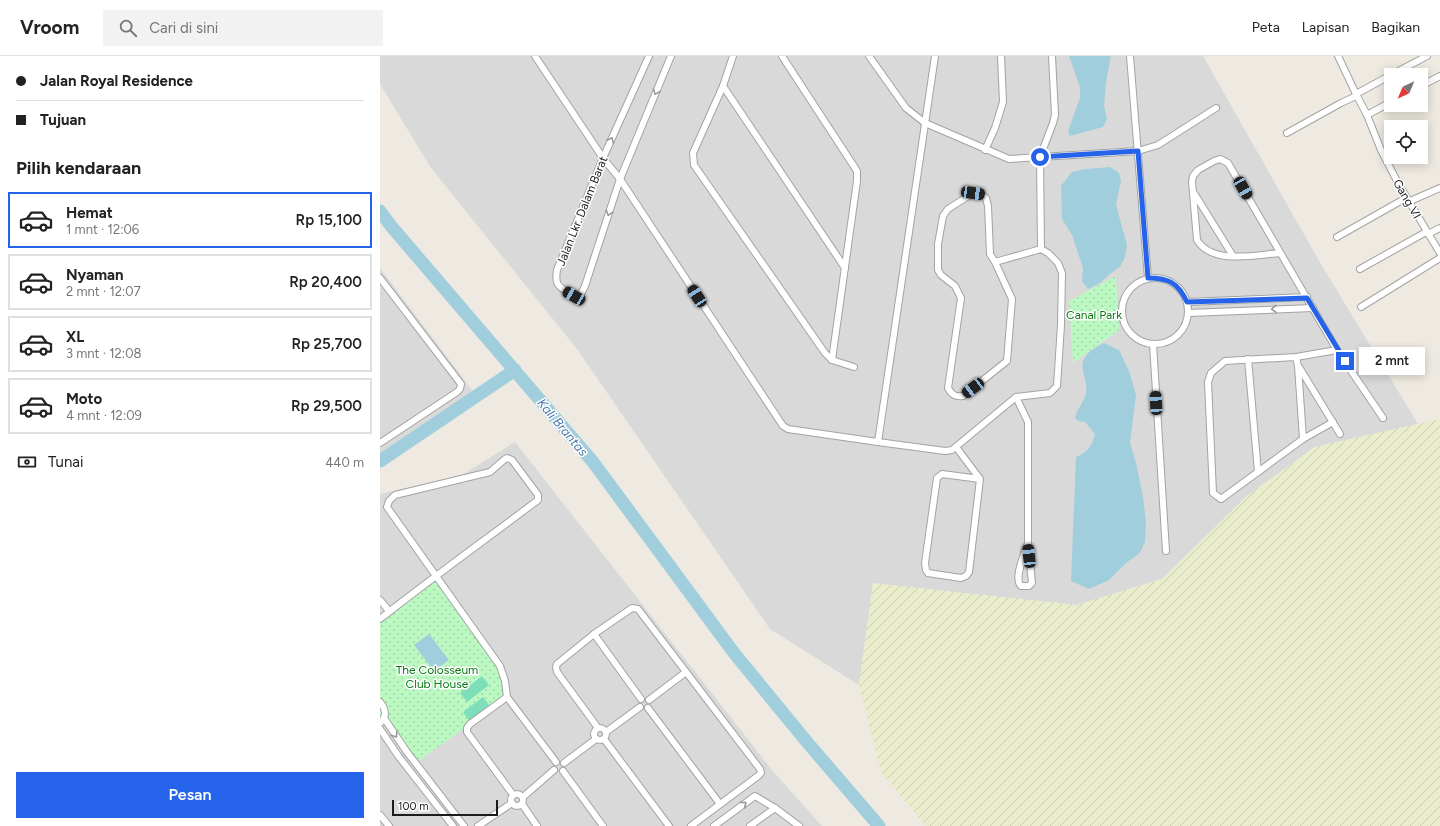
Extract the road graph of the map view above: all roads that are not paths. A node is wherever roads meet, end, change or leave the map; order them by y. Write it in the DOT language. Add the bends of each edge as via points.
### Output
graph roads {
  1 [pos="535,56"];
  2 [pos="649,56"];
  3 [pos="671,56"];
  4 [pos="733,56"];
  5 [pos="782,56"];
  6 [pos="869,56"];
  7 [pos="935,56"];
  8 [pos="1001,56"];
  9 [pos="1052,56"];
  10 [pos="1130,56"];
  11 [pos="1338,56"];
  12 [pos="1426,56"];
  13 [pos="1404,68"];
  14 [pos="1440,76"];
  15 [pos="1384,79"];
  16 [pos="1428,82"];
  17 [pos="723,86"];
  18 [pos="1356,95"];
  19 [pos="1384,106"];
  20 [pos="1216,108"];
  21 [pos="1367,114"];
  22 [pos="925,123"];
  23 [pos="1287,133"];
  24 [pos="985,150"];
  25 [pos="1138,151"];
  26 [pos="1040,157"];
  27 [pos="603,158"];
  28 [pos="620,179"];
  29 [pos="1440,188"];
  30 [pos="1193,192"];
  31 [pos="1407,200"];
  32 [pos="1440,228"];
  33 [pos="1427,233"];
  34 [pos="1337,237"];
  35 [pos="1041,249"];
  36 [pos="1280,253"];
  37 [pos="1440,253"];
  38 [pos="1233,256"];
  39 [pos="1440,258"];
  40 [pos="995,262"];
  41 [pos="845,268"];
  42 [pos="1360,269"];
  43 [pos="380,278"];
  44 [pos="1148,278"];
  45 [pos="1307,298"];
  46 [pos="1187,302"];
  47 [pos="1361,307"];
  48 [pos="1313,308"];
  49 [pos="1188,313"];
  50 [pos="1152,344"];
  51 [pos="1337,350"];
  52 [pos="1296,357"];
  53 [pos="1248,359"];
  54 [pos="832,360"];
  55 [pos="1298,366"];
  56 [pos="854,367"];
  57 [pos="1016,397"];
  58 [pos="1383,418"];
  59 [pos="1333,422"];
  60 [pos="1340,434"];
  61 [pos="1303,439"];
  62 [pos="878,442"];
  63 [pos="380,443"];
  64 [pos="956,447"];
  65 [pos="1258,472"];
  66 [pos="980,479"];
  67 [pos="1028,544"];
  68 [pos="1166,551"];
  69 [pos="437,576"];
  70 [pos="380,600"];
  71 [pos="389,611"];
  72 [pos="380,618"];
  73 [pos="594,634"];
  74 [pos="686,672"];
  75 [pos="507,697"];
  76 [pos="641,699"];
  77 [pos="649,700"];
  78 [pos="380,702"];
  79 [pos="640,707"];
  80 [pos="648,708"];
  81 [pos="382,721"];
  82 [pos="598,728"];
  83 [pos="380,729"];
  84 [pos="606,732"];
  85 [pos="596,739"];
  86 [pos="604,740"];
  87 [pos="407,752"];
  88 [pos="399,757"];
  89 [pos="556,762"];
  90 [pos="564,763"];
  91 [pos="554,770"];
  92 [pos="563,771"];
  93 [pos="434,788"];
  94 [pos="511,792"];
  95 [pos="427,793"];
  96 [pos="523,797"];
  97 [pos="512,803"];
  98 [pos="522,804"];
  99 [pos="720,804"];
  100 [pos="775,808"];
  101 [pos="380,815"];
  102 [pos="389,826"];
  103 [pos="453,826"];
  104 [pos="464,826"];
  105 [pos="478,826"];
  106 [pos="537,826"];
  107 [pos="603,826"];
  108 [pos="669,826"];
  109 [pos="691,826"];
  110 [pos="714,826"];
  111 [pos="750,826"];
  112 [pos="798,826"];
  1 -- 27 [label="street"];
  27 -- 2 [label="street, Jalan Lkr. Dalam Barat, one-way"];
  3 -- 28 [label="street, Jalan Lkr. Dalam Barat, one-way"];
  4 -- 17 [label="street"];
  5 -- 41 [label="street" via="857,171"];
  6 -- 22 [label="street" via="906,108"];
  7 -- 22 [label="street"];
  8 -- 24 [label="street" via="1003,102"];
  9 -- 26 [label="street" via="1055,115"];
  10 -- 25 [label="street"];
  11 -- 18 [label="street, Gang VI"];
  12 -- 13 [label="street"];
  14 -- 16 [label="street"];
  15 -- 18 [label="street"];
  17 -- 41 [label="street"];
  17 -- 54 [label="street" via="693,152 694,164"];
  18 -- 21 [label="street, Gang VI"];
  18 -- 23 [label="street"];
  19 -- 21 [label="street"];
  20 -- 25 [label="street" via="1158,145"];
  21 -- 31 [label="street, Gang VI" via="1381,150"];
  22 -- 24 [label="street"];
  22 -- 62 [label="street"];
  24 -- 26 [label="street" via="1009,159"];
  25 -- 26 [label="street"];
  25 -- 44 [label="street"];
  26 -- 35 [label="street"];
  27 -- 28 [label="street"];
  28 -- 27 [label="street, Jalan Lkr. Dalam Barat, one-way" via="585,286 578,296 574,296 558,287 556,275"];
  28 -- 62 [label="street" via="785,428"];
  29 -- 31 [label="street"];
  30 -- 36 [label="street" via="1193,176 1198,170 1220,159 1228,162"];
  30 -- 38 [label="street"];
  30 -- 38 [label="street" via="1197,240 1200,245 1213,254"];
  31 -- 33 [label="street, Gang VI"];
  31 -- 34 [label="street"];
  32 -- 33 [label="street"];
  33 -- 37 [label="street, Gang VI"];
  33 -- 42 [label="street"];
  35 -- 40 [label="street"];
  35 -- 57 [label="street" via="1058,264 1062,273 1057,386 1050,393"];
  36 -- 38 [label="street"];
  36 -- 45 [label="street"];
  39 -- 47 [label="street"];
  40 -- 40 [label="street" via="990,254 986,198 973,193 948,209 943,216 938,244 938,270 955,286 961,298 948,388 957,397 963,396 1007,361 1012,299"];
  41 -- 54 [label="street"];
  43 -- 63 [label="street" via="460,384 460,389"];
  44 -- 46 [label="street" via="1161,278 1172,282 1182,291"];
  44 -- 50 [label="street" via="1137,282 1128,290 1123,300 1122,312 1124,324 1131,334 1141,341"];
  45 -- 46 [label="street"];
  45 -- 48 [label="street"];
  46 -- 49 [label="street"];
  48 -- 49 [label="street, one-way"];
  48 -- 51 [label="street"];
  49 -- 50 [label="street" via="1186,323 1172,339"];
  50 -- 68 [label="street"];
  51 -- 52 [label="street"];
  51 -- 58 [label="street"];
  52 -- 53 [label="street"];
  52 -- 55 [label="street"];
  53 -- 65 [label="street"];
  53 -- 65 [label="street" via="1225,361 1211,373 1208,382 1214,493 1221,499"];
  54 -- 56 [label="street"];
  55 -- 59 [label="street"];
  55 -- 61 [label="street"];
  57 -- 64 [label="street"];
  57 -- 67 [label="street" via="1028,422"];
  59 -- 60 [label="street"];
  59 -- 61 [label="street"];
  61 -- 65 [label="street"];
  62 -- 64 [label="street" via="945,451"];
  64 -- 66 [label="street"];
  66 -- 66 [label="street" via="942,474 937,478 925,563 928,573 961,578 966,576"];
  67 -- 67 [label="street" via="1032,582 1029,586 1021,586 1018,574"];
  69 -- 69 [label="street" via="538,500 538,495 512,460 505,459 490,472 395,495 389,501 387,507"];
  69 -- 71 [label="street"];
  69 -- 75 [label="street" via="500,666"];
  70 -- 71 [label="street"];
  71 -- 72 [label="street"];
  73 -- 74 [label="street" via="632,608 638,609"];
  73 -- 76 [label="street"];
  73 -- 82 [label="street" via="557,664 556,668"];
  74 -- 77 [label="street"];
  74 -- 99 [label="street" via="760,769 761,773 758,776"];
  75 -- 89 [label="street"];
  75 -- 94 [label="street" via="470,724 467,732"];
  76 -- 77 [label="street"];
  76 -- 79 [label="street"];
  77 -- 80 [label="street"];
  78 -- 81 [label="street" via="385,713"];
  79 -- 80 [label="street"];
  79 -- 84 [label="street"];
  80 -- 99 [label="street"];
  81 -- 87 [label="street, one-way"];
  82 -- 84 [label="street" via="603,728"];
  82 -- 85 [label="street" via="594,733"];
  83 -- 88 [label="street"];
  84 -- 86 [label="street"];
  85 -- 86 [label="street"];
  85 -- 90 [label="street"];
  86 -- 108 [label="street"];
  87 -- 88 [label="street"];
  87 -- 93 [label="street"];
  88 -- 95 [label="street"];
  89 -- 90 [label="street"];
  89 -- 91 [label="street"];
  90 -- 92 [label="street"];
  91 -- 92 [label="street"];
  91 -- 96 [label="street"];
  92 -- 107 [label="street"];
  93 -- 95 [label="street"];
  93 -- 104 [label="street"];
  95 -- 103 [label="street"];
  96 -- 97 [label="street" via="514,795"];
  96 -- 98 [label="street"];
  97 -- 98 [label="street" via="516,806"];
  97 -- 105 [label="street"];
  98 -- 106 [label="street"];
  99 -- 109 [label="street"];
  110 -- 100 [label="street, one-way" via="755,796"];
  100 -- 111 [label="street"];
  100 -- 112 [label="street"];
  101 -- 102 [label="street"];
}
